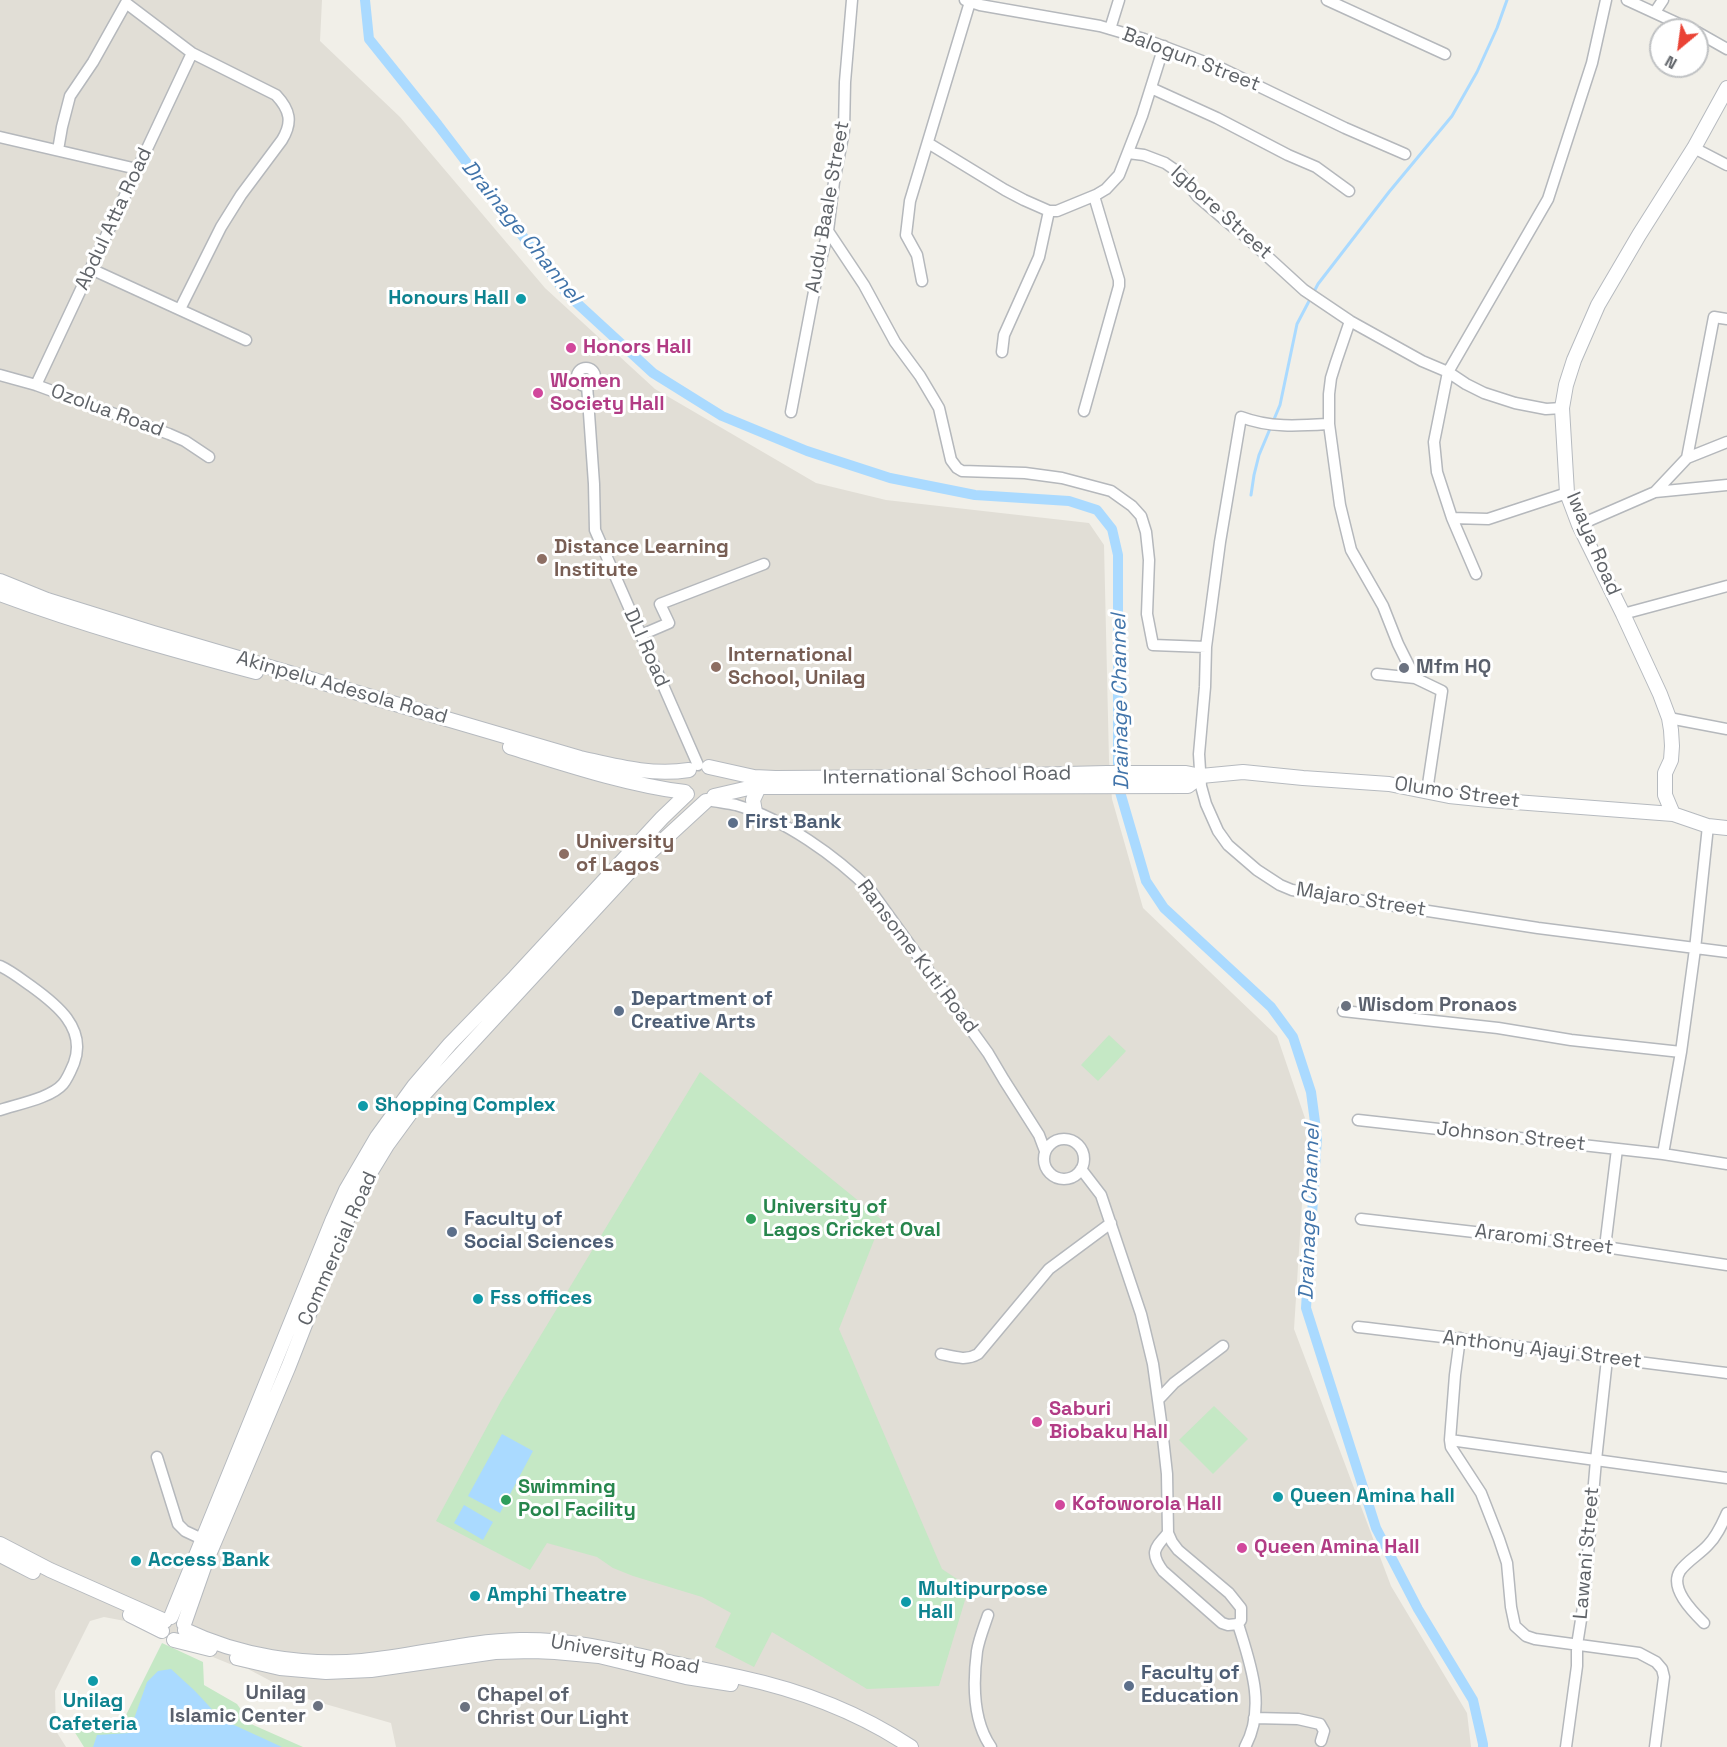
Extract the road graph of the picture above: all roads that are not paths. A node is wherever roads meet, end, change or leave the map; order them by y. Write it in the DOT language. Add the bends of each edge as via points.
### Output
graph roads {
  1 [pos="852,0"];
  2 [pos="1119,0"];
  3 [pos="1327,0"];
  4 [pos="1606,0"];
  5 [pos="1627,0"];
  6 [pos="1663,0"];
  7 [pos="126,1"];
  8 [pos="967,1"];
  9 [pos="1655,12"];
  10 [pos="1667,18"];
  11 [pos="1110,29"];
  12 [pos="1709,39"];
  13 [pos="1164,46"];
  14 [pos="1727,49"];
  15 [pos="192,53"];
  16 [pos="1445,54"];
  17 [pos="1727,87"];
  18 [pos="1151,88"];
  19 [pos="0,137"];
  20 [pos="928,143"];
  21 [pos="1694,148"];
  22 [pos="58,150"];
  23 [pos="1128,153"];
  24 [pos="1405,154"];
  25 [pos="1727,165"];
  26 [pos="137,169"];
  27 [pos="1349,191"];
  28 [pos="1094,196"];
  29 [pos="1049,211"];
  30 [pos="828,231"];
  31 [pos="91,269"];
  32 [pos="922,281"];
  33 [pos="180,309"];
  34 [pos="1727,319"];
  35 [pos="1350,321"];
  36 [pos="246,340"];
  37 [pos="1002,352"];
  38 [pos="1448,372"];
  39 [pos="0,375"];
  40 [pos="36,385"];
  41 [pos="588,385"];
  42 [pos="1562,408"];
  43 [pos="1084,411"];
  44 [pos="791,412"];
  45 [pos="1329,424"];
  46 [pos="1727,442"];
  47 [pos="209,457"];
  48 [pos="1687,458"];
  49 [pos="1727,485"];
  50 [pos="1655,492"];
  51 [pos="1568,493"];
  52 [pos="1452,518"];
  53 [pos="1580,525"];
  54 [pos="764,564"];
  55 [pos="1476,574"];
  56 [pos="0,582"];
  57 [pos="1727,586"];
  58 [pos="0,594"];
  59 [pos="1623,614"];
  60 [pos="641,635"];
  61 [pos="1206,648"];
  62 [pos="1377,675"];
  63 [pos="1415,678"];
  64 [pos="1669,718"];
  65 [pos="1727,729"];
  66 [pos="699,768"];
  67 [pos="1200,776"];
  68 [pos="1108,780"];
  69 [pos="759,787"];
  70 [pos="1427,791"];
  71 [pos="686,793"];
  72 [pos="709,799"];
  73 [pos="755,812"];
  74 [pos="1673,814"];
  75 [pos="1708,826"];
  76 [pos="1727,828"];
  77 [pos="1695,949"];
  78 [pos="1727,952"];
  79 [pos="0,966"];
  80 [pos="1343,1011"];
  81 [pos="1681,1052"];
  82 [pos="0,1110"];
  83 [pos="1358,1120"];
  84 [pos="1617,1149"];
  85 [pos="1045,1151"];
  86 [pos="1663,1154"];
  87 [pos="1727,1164"];
  88 [pos="1082,1169"];
  89 [pos="1361,1219"];
  90 [pos="1111,1223"];
  91 [pos="1605,1247"];
  92 [pos="1727,1265"];
  93 [pos="1358,1327"];
  94 [pos="1460,1338"];
  95 [pos="1223,1346"];
  96 [pos="942,1354"];
  97 [pos="1607,1359"];
  98 [pos="1727,1373"];
  99 [pos="1158,1400"];
  100 [pos="1450,1440"];
  101 [pos="157,1457"];
  102 [pos="1596,1460"];
  103 [pos="1727,1478"];
  104 [pos="1727,1513"];
  105 [pos="1168,1533"];
  106 [pos="202,1539"];
  107 [pos="0,1544"];
  108 [pos="0,1555"];
  109 [pos="988,1615"];
  110 [pos="166,1623"];
  111 [pos="1704,1623"];
  112 [pos="1238,1624"];
  113 [pos="181,1631"];
  114 [pos="1577,1645"];
  115 [pos="1254,1718"];
  116 [pos="1321,1741"];
  117 [pos="895,1747"];
  118 [pos="911,1747"];
  119 [pos="991,1747"];
  120 [pos="1245,1747"];
  121 [pos="1566,1747"];
  122 [pos="1655,1747"];
  1 -- 30 [label="street, Audu Baale Street" via="844,131"];
  2 -- 11 [label="street"];
  3 -- 16 [label="street"];
  4 -- 38 [label="street" via="1592,63 1548,199"];
  5 -- 9 [label="street"];
  6 -- 9 [label="street"];
  7 -- 15 [label="street"];
  7 -- 22 [label="street" via="70,96"];
  8 -- 11 [label="street, Balogun Street"];
  8 -- 20 [label="street"];
  9 -- 10 [label="street"];
  11 -- 13 [label="street, Balogun Street"];
  12 -- 14 [label="street"];
  13 -- 18 [label="street"];
  13 -- 24 [label="street, Balogun Street" via="1223,69"];
  15 -- 26 [label="street, Abdul Atta Road"];
  15 -- 33 [label="street" via="276,95 290,123 221,227"];
  17 -- 21 [label="street, Iwaya Road"];
  18 -- 23 [label="street"];
  18 -- 27 [label="street" via="1316,167"];
  19 -- 22 [label="street"];
  20 -- 29 [label="street"];
  20 -- 32 [label="street" via="909,201 906,234 917,255"];
  21 -- 25 [label="street"];
  21 -- 42 [label="street, Iwaya Road" via="1598,305 1574,360"];
  22 -- 26 [label="street"];
  23 -- 28 [label="street" via="1119,175"];
  23 -- 35 [label="street, Igbore Street" via="1165,163 1181,174 1197,196 1304,290"];
  26 -- 31 [label="street, Abdul Atta Road"];
  28 -- 29 [label="street"];
  28 -- 43 [label="street" via="1119,279"];
  29 -- 37 [label="street" via="1039,257 1004,334"];
  30 -- 44 [label="street, Audu Baale Street"];
  30 -- 61 [label="street" via="939,408 951,460 957,468 1062,478 1121,497 1141,516 1146,532 1147,614 1153,645"];
  31 -- 33 [label="street"];
  31 -- 40 [label="street, Abdul Atta Road"];
  33 -- 36 [label="street"];
  34 -- 48 [label="street" via="1714,317"];
  35 -- 38 [label="street, Igbore Street"];
  35 -- 45 [label="street" via="1331,378"];
  38 -- 42 [label="street, Igbore Street" via="1496,398 1546,409"];
  38 -- 52 [label="street" via="1434,442 1437,472"];
  39 -- 40 [label="street, Ozolua Road"];
  40 -- 47 [label="street, Ozolua Road" via="169,434"];
  41 -- 60 [label="street, DLI Road" via="595,531"];
  42 -- 51 [label="street, Iwaya Road"];
  45 -- 61 [label="street, Majaro Street" via="1279,426 1241,417"];
  45 -- 63 [label="street" via="1340,505 1351,550 1383,606"];
  46 -- 48 [label="street"];
  48 -- 50 [label="street"];
  49 -- 50 [label="street"];
  50 -- 53 [label="street"];
  51 -- 52 [label="street" via="1488,519"];
  51 -- 53 [label="street, Iwaya Road"];
  52 -- 55 [label="street"];
  53 -- 59 [label="street, Iwaya Road"];
  54 -- 60 [label="street" via="660,604 669,623"];
  56 -- 66 [label="street, Akinpelu Adesola Road" via="153,633 568,754 659,773"];
  57 -- 59 [label="street"];
  58 -- 71 [label="street, Akinpelu Adesola Road" via="140,640 556,762"];
  59 -- 64 [label="street, Iwaya Road"];
  60 -- 66 [label="street, DLI Road"];
  61 -- 67 [label="street, Majaro Street"];
  62 -- 63 [label="street"];
  63 -- 70 [label="street" via="1442,691"];
  64 -- 65 [label="street"];
  64 -- 74 [label="street, Iwaya Road" via="1672,746 1665,773 1665,795"];
  66 -- 68 [label="street, International School Road" via="775,778"];
  66 -- 71 [label="street" via="684,777"];
  66 -- 72 [label="street" via="714,771 719,781 717,792"];
  67 -- 68 [label="street, International School Road" via="1187,780"];
  67 -- 70 [label="street, Olumo Street" via="1243,772 1389,784"];
  67 -- 77 [label="street, Majaro Street" via="1206,804 1228,845 1257,870 1293,890"];
  68 -- 69 [label="street, International School Road"];
  69 -- 72 [label="street, International School Road"];
  69 -- 73 [label="street" via="753,800"];
  70 -- 74 [label="street, Olumo Street" via="1489,800"];
  71 -- 72 [label="street" via="699,801"];
  71 -- 106 [label="street, Commercial Road" via="450,1044 377,1137 333,1219"];
  72 -- 73 [label="street, Ransome Kuti Road"];
  72 -- 113 [label="street, Commercial Road" via="631,870 425,1093 387,1145 342,1230"];
  73 -- 85 [label="street, Ransome Kuti Road" via="829,854 871,891 988,1053"];
  74 -- 75 [label="street, Olumo Street"];
  75 -- 76 [label="street, Olumo Street"];
  75 -- 77 [label="street"];
  77 -- 78 [label="street, Majaro Street"];
  77 -- 81 [label="street"];
  79 -- 82 [label="street" via="53,1001 69,1021 77,1040 76,1057 63,1084 38,1098"];
  80 -- 81 [label="street"];
  81 -- 86 [label="street"];
  83 -- 84 [label="street, Johnson Street"];
  84 -- 86 [label="street, Johnson Street"];
  84 -- 91 [label="street"];
  85 -- 88 [label="street" via="1043,1162 1052,1176 1066,1179"];
  85 -- 88 [label="street" via="1060,1139 1074,1141 1084,1155"];
  86 -- 87 [label="street, Johnson Street"];
  88 -- 90 [label="street" via="1101,1195"];
  89 -- 91 [label="street, Araromi Street"];
  90 -- 96 [label="street" via="1049,1269 978,1354 964,1359"];
  90 -- 99 [label="street" via="1142,1314"];
  91 -- 92 [label="street, Araromi Street"];
  93 -- 94 [label="street, Anthony Ajayi Street"];
  94 -- 97 [label="street, Anthony Ajayi Street"];
  94 -- 100 [label="street"];
  95 -- 99 [label="street"];
  97 -- 98 [label="street, Anthony Ajayi Street"];
  97 -- 102 [label="street, Lawani Street"];
  99 -- 105 [label="street" via="1167,1474"];
  100 -- 102 [label="street"];
  100 -- 114 [label="street" via="1456,1457 1481,1493 1507,1563 1515,1626 1535,1639"];
  101 -- 106 [label="street" via="178,1524"];
  102 -- 103 [label="street"];
  102 -- 114 [label="street, Lawani Street"];
  104 -- 111 [label="street" via="1710,1543 1680,1571 1677,1581 1679,1592"];
  105 -- 112 [label="street" via="1178,1550 1238,1603 1242,1618"];
  105 -- 112 [label="street" via="1156,1548 1156,1562 1222,1623"];
  106 -- 110 [label="street, Commercial Road"];
  107 -- 110 [label="street"];
  108 -- 110 [label="street" via="45,1578"];
  109 -- 119 [label="street" via="975,1677 978,1718"];
  110 -- 113 [label="street" via="179,1618"];
  110 -- 113 [label="street" via="167,1638"];
  112 -- 115 [label="street" via="1255,1680"];
  113 -- 117 [label="street, University Road" via="259,1664 326,1672 371,1670 495,1652 533,1650 599,1656 788,1699 862,1728"];
  113 -- 118 [label="street, University Road" via="245,1651 330,1662 519,1640 589,1645 785,1689 862,1719"];
  114 -- 121 [label="street, Lawani Street"];
  114 -- 122 [label="street" via="1639,1653 1662,1669"];
  115 -- 116 [label="street" via="1320,1724 1324,1731"];
  115 -- 120 [label="street"];
}
